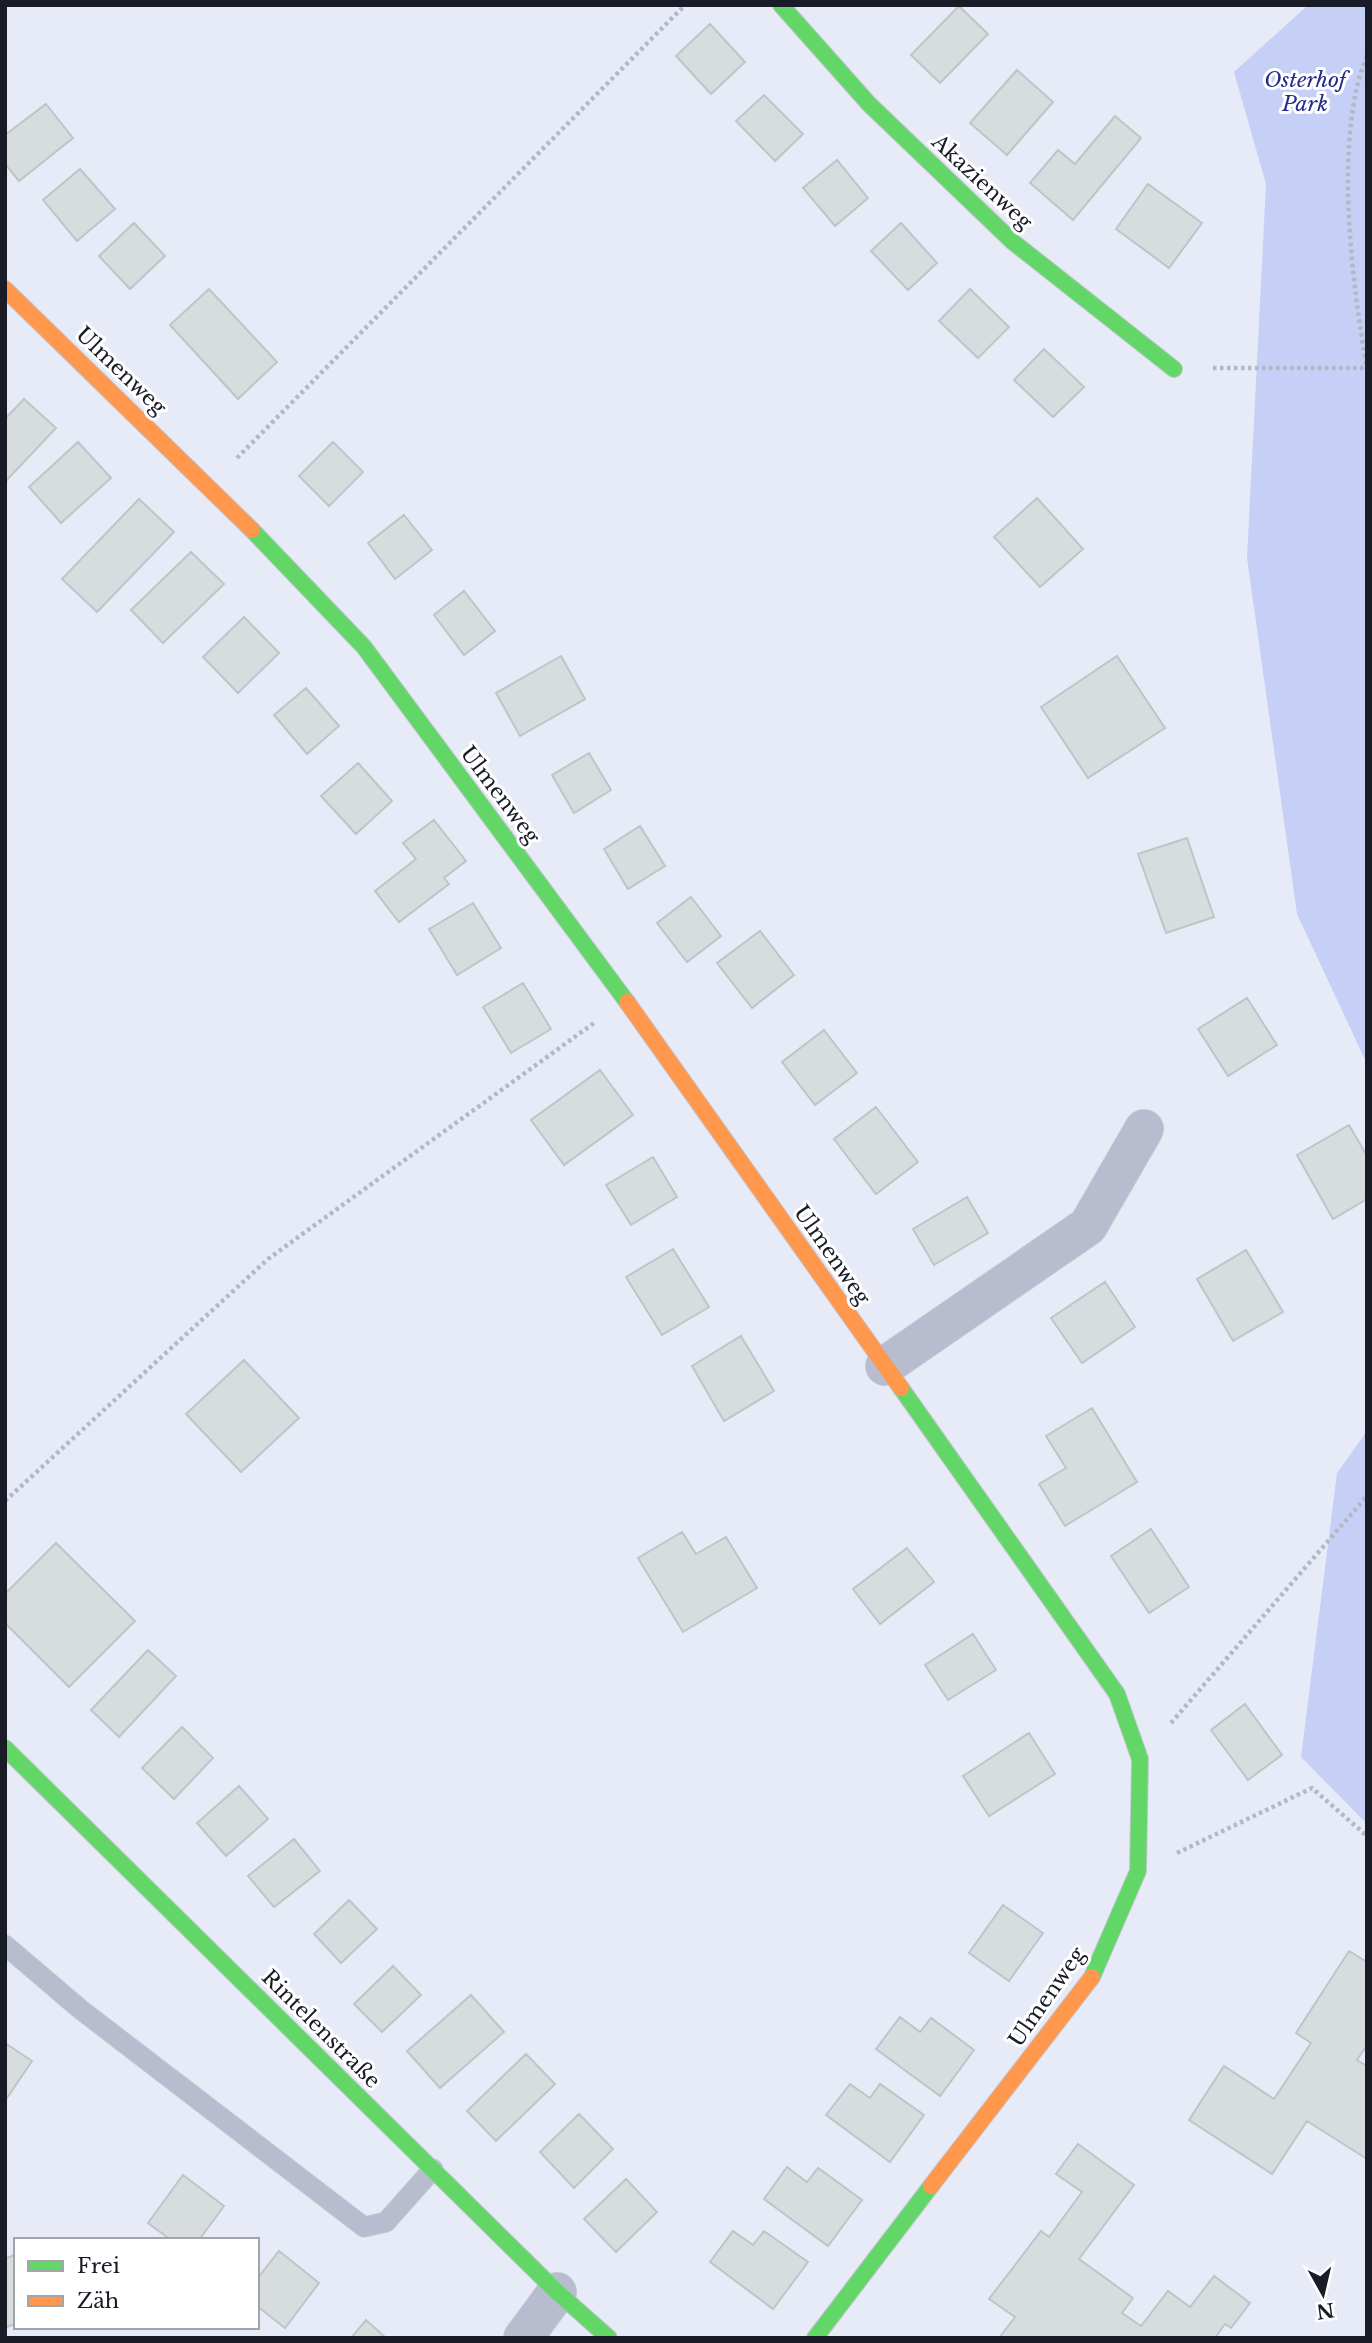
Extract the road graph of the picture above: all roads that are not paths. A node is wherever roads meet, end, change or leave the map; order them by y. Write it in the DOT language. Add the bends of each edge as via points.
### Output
graph roads {
  1 [pos="781,5"];
  2 [pos="5,289"];
  3 [pos="1174,369"];
  4 [pos="1144,1129"];
  5 [pos="885,1366"];
  6 [pos="5,1748"];
  7 [pos="5,1945"];
  8 [pos="433,2169"];
  9 [pos="557,2292"];
  10 [pos="523,2338"];
  11 [pos="608,2338"];
  12 [pos="815,2338"];
  1 -- 3 [label="street, Akazienweg" via="869,104 1013,242"];
  2 -- 5 [label="street, Ulmenweg" via="210,486 364,647 626,1000"];
  4 -- 5 [label="street" via="1088,1226"];
  5 -- 12 [label="street, Ulmenweg" via="1117,1694 1140,1759 1138,1871 1096,1972"];
  6 -- 8 [label="street, Rintelenstraße"];
  7 -- 8 [label="lane" via="80,2009 364,2227 386,2222"];
  8 -- 9 [label="street, Rintelenstraße"];
  9 -- 10 [label="street"];
  9 -- 11 [label="street, Rintelenstraße"];
}
